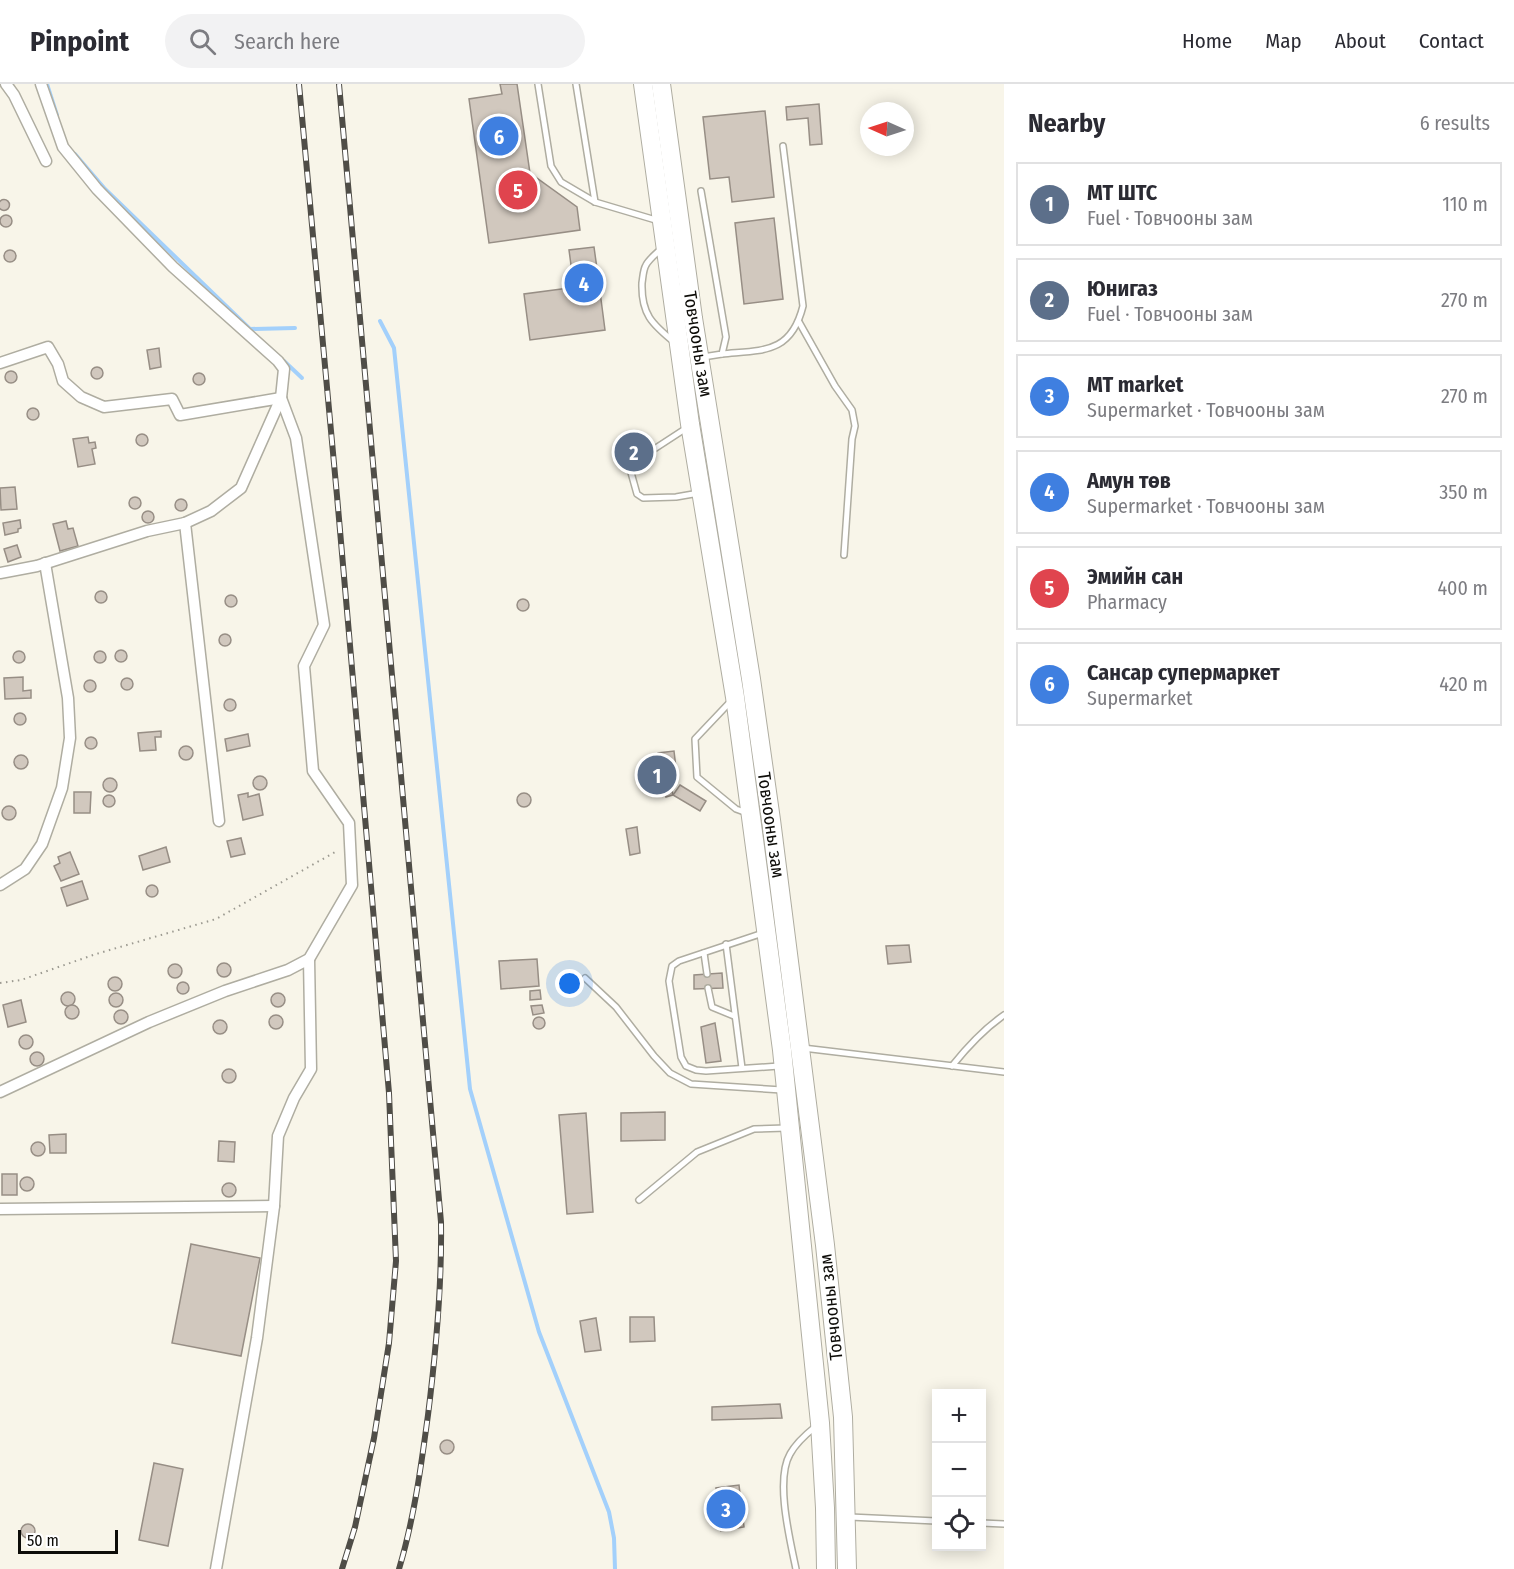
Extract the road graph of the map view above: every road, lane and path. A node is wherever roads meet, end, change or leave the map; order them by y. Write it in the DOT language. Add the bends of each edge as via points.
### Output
graph roads {
  1 [pos="6,84"];
  2 [pos="41,84"];
  3 [pos="538,84"];
  4 [pos="576,84"];
  5 [pos="657,84"];
  6 [pos="783,146"];
  7 [pos="46,161"];
  8 [pos="702,191"];
  9 [pos="595,202"];
  10 [pos="662,222"];
  11 [pos="665,244"];
  12 [pos="799,322"];
  13 [pos="680,347"];
  14 [pos="722,354"];
  15 [pos="699,358"];
  16 [pos="0,363"];
  17 [pos="281,398"];
  18 [pos="690,424"];
  19 [pos="701,493"];
  20 [pos="185,523"];
  21 [pos="844,555"];
  22 [pos="45,563"];
  23 [pos="0,573"];
  24 [pos="735,697"];
  25 [pos="752,814"];
  26 [pos="219,821"];
  27 [pos="350,844"];
  28 [pos="0,885"];
  29 [pos="767,932"];
  30 [pos="726,944"];
  31 [pos="704,953"];
  32 [pos="309,959"];
  33 [pos="707,974"];
  34 [pos="585,978"];
  35 [pos="0,983"];
  36 [pos="708,988"];
  37 [pos="1004,1015"];
  38 [pos="734,1016"];
  39 [pos="800,1047"];
  40 [pos="784,1065"];
  41 [pos="952,1066"];
  42 [pos="742,1068"];
  43 [pos="1004,1072"];
  44 [pos="787,1091"];
  45 [pos="0,1092"];
  46 [pos="791,1128"];
  47 [pos="639,1200"];
  48 [pos="274,1206"];
  49 [pos="0,1209"];
  50 [pos="820,1423"];
  51 [pos="846,1517"];
  52 [pos="932,1521"];
  53 [pos="986,1523"];
  54 [pos="1004,1524"];
  55 [pos="216,1569"];
  56 [pos="796,1569"];
  57 [pos="826,1569"];
  58 [pos="847,1569"];
  1 -- 7 [label="street"];
  2 -- 17 [label="street" via="63,147 96,189 173,267 278,361 284,369"];
  3 -- 9 [label="lane" via="551,166 561,182"];
  4 -- 9 [label="lane"];
  5 -- 10 [label="highway, Товчооны зам"];
  5 -- 15 [label="highway, Товчооны зам"];
  6 -- 12 [label="lane" via="803,306"];
  8 -- 14 [label="lane" via="726,337"];
  9 -- 10 [label="lane"];
  10 -- 11 [label="highway, Товчооны зам"];
  11 -- 13 [label="highway, Товчооны зам"];
  11 -- 13 [label="lane" via="645,265 642,297 653,325"];
  12 -- 14 [label="lane" via="789,339 767,349"];
  12 -- 21 [label="lane" via="852,410 855,426"];
  13 -- 18 [label="highway, Товчооны зам"];
  14 -- 15 [label="lane"];
  15 -- 39 [label="highway, Товчооны зам" via="751,680"];
  16 -- 17 [label="street" via="48,347 63,381 81,397 104,407 172,399 180,415"];
  17 -- 20 [label="street" via="241,488 211,511"];
  17 -- 27 [label="street" via="296,438 324,625 304,666 313,771 350,823"];
  18 -- 19 [label="highway, Товчооны зам"];
  18 -- 19 [label="lane" via="630,469 637,494 643,498"];
  19 -- 24 [label="highway, Товчооны зам"];
  20 -- 22 [label="street"];
  20 -- 26 [label="street"];
  22 -- 23 [label="street"];
  22 -- 28 [label="street" via="68,698 70,738 62,788 42,843 25,869"];
  24 -- 25 [label="highway, Товчооны зам"];
  24 -- 25 [label="lane" via="694,739 698,777 736,809"];
  25 -- 29 [label="highway, Товчооны зам"];
  27 -- 32 [label="street" via="352,885"];
  27 -- 35 [label="path" via="216,919 21,980"];
  29 -- 30 [label="lane"];
  29 -- 40 [label="highway, Товчооны зам"];
  30 -- 31 [label="lane"];
  30 -- 38 [label="lane"];
  31 -- 33 [label="lane"];
  31 -- 42 [label="lane" via="679,961 669,974 681,1057 686,1066 696,1070"];
  32 -- 45 [label="street" via="149,1022"];
  32 -- 48 [label="street" via="311,1069 278,1136"];
  34 -- 44 [label="lane" via="616,1007 670,1073 691,1084"];
  36 -- 38 [label="lane" via="712,1007"];
  37 -- 41 [label="lane" via="990,1024"];
  38 -- 42 [label="lane"];
  39 -- 41 [label="lane"];
  39 -- 51 [label="highway, Товчооны зам" via="843,1417"];
  40 -- 42 [label="lane"];
  40 -- 44 [label="highway, Товчооны зам"];
  41 -- 43 [label="lane"];
  44 -- 46 [label="highway, Товчооны зам"];
  46 -- 47 [label="lane" via="754,1129 697,1152"];
  46 -- 50 [label="highway, Товчооны зам"];
  48 -- 49 [label="street"];
  48 -- 55 [label="street" via="257,1338"];
  50 -- 56 [label="lane" via="799,1440 788,1456 783,1492"];
  50 -- 57 [label="highway, Товчооны зам"];
  51 -- 52 [label="lane"];
  51 -- 58 [label="highway, Товчооны зам"];
  53 -- 54 [label="lane"];
}
